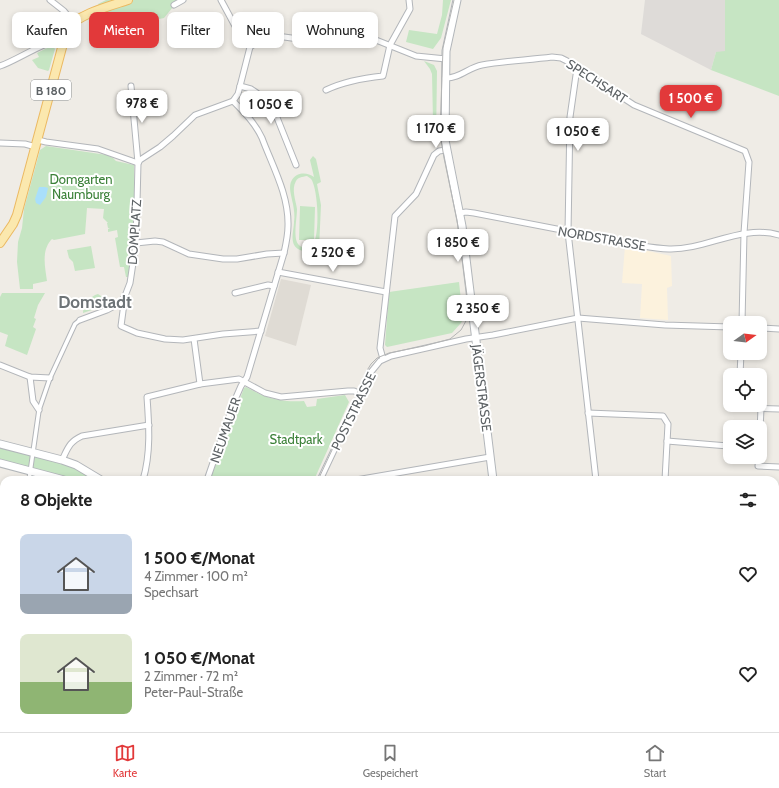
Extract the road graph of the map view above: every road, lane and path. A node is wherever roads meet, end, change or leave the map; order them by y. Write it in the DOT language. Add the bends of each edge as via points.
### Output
graph roads {
  1 [pos="50,0"];
  2 [pos="128,0"];
  3 [pos="183,0"];
  4 [pos="221,0"];
  5 [pos="409,0"];
  6 [pos="457,0"];
  7 [pos="174,5"];
  8 [pos="65,12"];
  9 [pos="81,19"];
  10 [pos="232,20"];
  11 [pos="284,37"];
  12 [pos="390,44"];
  13 [pos="38,48"];
  14 [pos="62,48"];
  15 [pos="250,48"];
  16 [pos="446,59"];
  17 [pos="0,66"];
  18 [pos="578,69"];
  19 [pos="445,78"];
  20 [pos="131,86"];
  21 [pos="240,86"];
  22 [pos="326,90"];
  23 [pos="233,101"];
  24 [pos="0,143"];
  25 [pos="37,143"];
  26 [pos="446,150"];
  27 [pos="138,163"];
  28 [pos="296,166"];
  29 [pos="460,213"];
  30 [pos="568,232"];
  31 [pos="744,233"];
  32 [pos="779,235"];
  33 [pos="0,243"];
  34 [pos="136,243"];
  35 [pos="284,253"];
  36 [pos="278,272"];
  37 [pos="274,286"];
  38 [pos="386,292"];
  39 [pos="235,293"];
  40 [pos="125,296"];
  41 [pos="742,316"];
  42 [pos="578,318"];
  43 [pos="80,320"];
  44 [pos="723,327"];
  45 [pos="767,328"];
  46 [pos="779,329"];
  47 [pos="261,331"];
  48 [pos="476,338"];
  49 [pos="194,339"];
  50 [pos="383,359"];
  51 [pos="0,365"];
  52 [pos="30,377"];
  53 [pos="50,378"];
  54 [pos="245,382"];
  55 [pos="200,384"];
  56 [pos="360,394"];
  57 [pos="767,408"];
  58 [pos="779,409"];
  59 [pos="39,410"];
  60 [pos="588,413"];
  61 [pos="149,425"];
  62 [pos="667,442"];
  63 [pos="0,444"];
  64 [pos="723,446"];
  65 [pos="33,453"];
  66 [pos="490,457"];
  67 [pos="62,460"];
  68 [pos="0,463"];
  69 [pos="758,464"];
  70 [pos="779,467"];
  71 [pos="29,475"];
  72 [pos="94,476"];
  73 [pos="143,476"];
  74 [pos="208,476"];
  75 [pos="322,476"];
  76 [pos="379,476"];
  77 [pos="492,476"];
  78 [pos="596,476"];
  79 [pos="665,476"];
  1 -- 8 [label="street"];
  2 -- 9 [label="main road"];
  3 -- 7 [label="street"];
  4 -- 10 [label="street"];
  5 -- 12 [label="street" via="410,9"];
  6 -- 16 [label="main road, JÄGERSTRASSE" via="448,37"];
  11 -- 12 [label="street" via="343,43 369,39"];
  12 -- 16 [label="street" via="416,56"];
  12 -- 22 [label="street" via="383,76 351,80"];
  13 -- 17 [label="street"];
  14 -- 25 [label="main road, B 180"];
  15 -- 21 [label="street"];
  16 -- 19 [label="main road, JÄGERSTRASSE"];
  18 -- 19 [label="street, SPECHSART" via="561,58 552,57 481,65 466,70 454,78"];
  18 -- 30 [label="street" via="570,117"];
  18 -- 31 [label="street, SPECHSART" via="634,105 745,151 749,162"];
  19 -- 26 [label="main road, JÄGERSTRASSE"];
  20 -- 27 [label="street, DOMPLATZ"];
  21 -- 23 [label="street"];
  21 -- 28 [label="street" via="257,93 276,115"];
  23 -- 27 [label="street" via="195,115"];
  23 -- 35 [label="street, NEUMAUER" via="258,128 283,193 288,224"];
  24 -- 25 [label="street"];
  25 -- 27 [label="street" via="98,149"];
  25 -- 33 [label="main road, B 180" via="17,215"];
  26 -- 29 [label="main road, JÄGERSTRASSE"];
  26 -- 38 [label="street, POSTSTRASSE" via="434,155 416,194 395,216"];
  27 -- 34 [label="street, DOMPLATZ"];
  29 -- 30 [label="street, NORDSTRASSE" via="474,213"];
  29 -- 48 [label="main road, JÄGERSTRASSE"];
  30 -- 31 [label="street, NORDSTRASSE" via="670,249"];
  30 -- 42 [label="street"];
  31 -- 32 [label="street"];
  31 -- 41 [label="street, SPECHSART"];
  34 -- 35 [label="street" via="163,242 189,254 223,259"];
  34 -- 40 [label="street, DOMPLATZ" via="130,283"];
  35 -- 36 [label="street, NEUMAUER"];
  36 -- 37 [label="street, NEUMAUER"];
  36 -- 38 [label="street"];
  37 -- 39 [label="street" via="268,285"];
  37 -- 47 [label="street, NEUMAUER"];
  38 -- 50 [label="street, POSTSTRASSE" via="380,348"];
  40 -- 43 [label="street" via="120,303 107,310"];
  40 -- 49 [label="street, DOMPLATZ" via="121,326 137,333 165,339"];
  42 -- 44 [label="street" via="658,325"];
  42 -- 48 [label="street"];
  42 -- 60 [label="street"];
  43 -- 53 [label="street" via="75,324"];
  45 -- 46 [label="street"];
  47 -- 49 [label="street"];
  47 -- 54 [label="street, NEUMAUER"];
  48 -- 50 [label="street"];
  48 -- 66 [label="main road, JÄGERSTRASSE"];
  49 -- 55 [label="street"];
  50 -- 56 [label="street, POSTSTRASSE" via="373,368"];
  51 -- 52 [label="street"];
  52 -- 53 [label="street"];
  52 -- 59 [label="street" via="33,401"];
  53 -- 59 [label="street"];
  54 -- 55 [label="street" via="239,379"];
  54 -- 56 [label="street" via="265,393 281,397 348,391"];
  54 -- 74 [label="street, NEUMAUER" via="234,402"];
  55 -- 61 [label="street" via="147,397"];
  56 -- 75 [label="street, POSTSTRASSE"];
  57 -- 58 [label="street"];
  59 -- 65 [label="street"];
  60 -- 62 [label="street" via="663,416 668,424"];
  60 -- 78 [label="street"];
  61 -- 67 [label="street" via="82,436 70,443"];
  61 -- 73 [label="street"];
  62 -- 64 [label="street"];
  62 -- 79 [label="street"];
  63 -- 65 [label="main road"];
  65 -- 67 [label="main road"];
  65 -- 71 [label="street"];
  66 -- 76 [label="street"];
  66 -- 77 [label="main road, JÄGERSTRASSE"];
  67 -- 72 [label="main road"];
  68 -- 71 [label="main road"];
  69 -- 70 [label="street" via="758,466"];
}
